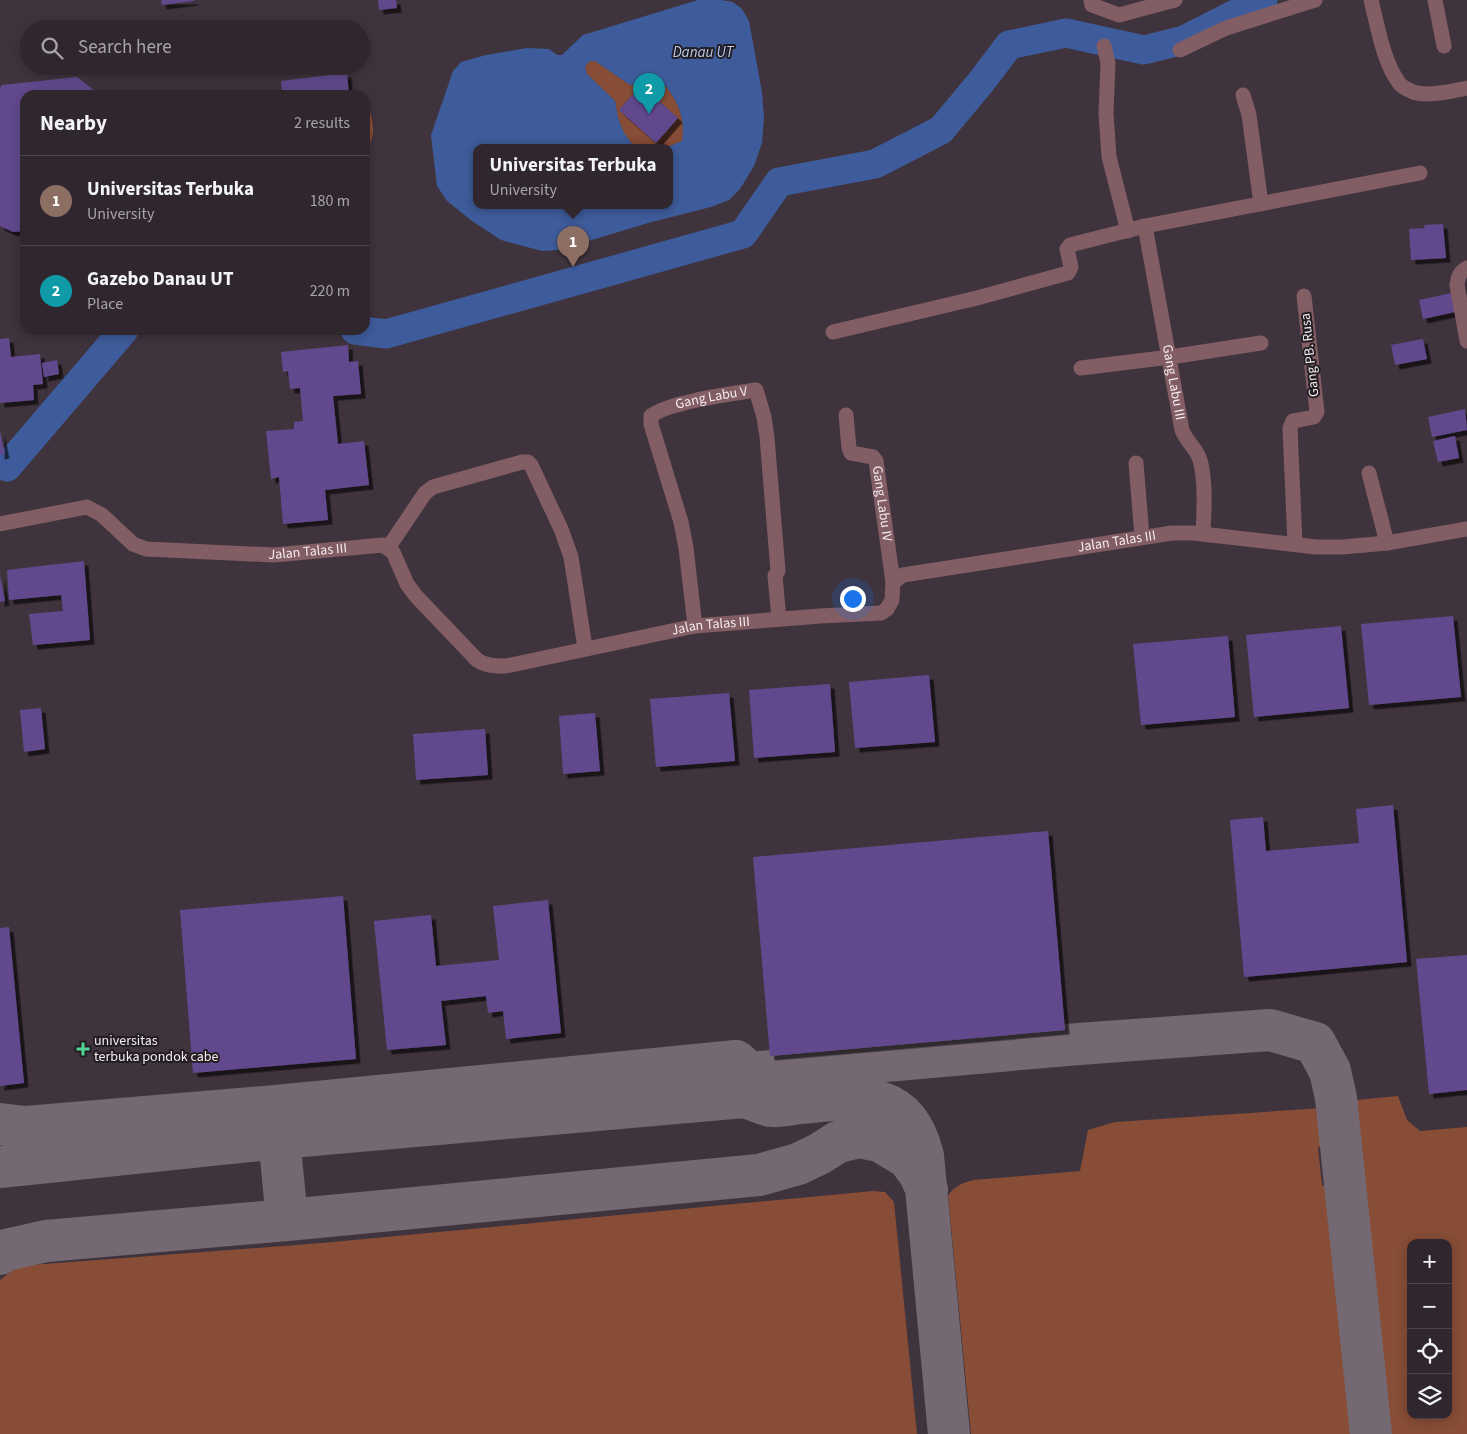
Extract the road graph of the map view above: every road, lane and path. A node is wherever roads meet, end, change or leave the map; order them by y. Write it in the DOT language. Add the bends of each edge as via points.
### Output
graph roads {
  1 [pos="1091,0"];
  2 [pos="1172,0"];
  3 [pos="1314,0"];
  4 [pos="1371,0"];
  5 [pos="1435,0"];
  6 [pos="1104,46"];
  7 [pos="1444,46"];
  8 [pos="1180,50"];
  9 [pos="1467,88"];
  10 [pos="1243,95"];
  11 [pos="1420,173"];
  12 [pos="1262,204"];
  13 [pos="1145,226"];
  14 [pos="1128,231"];
  15 [pos="1467,268"];
  16 [pos="1304,296"];
  17 [pos="833,332"];
  18 [pos="1467,341"];
  19 [pos="1260,343"];
  20 [pos="1170,357"];
  21 [pos="1081,368"];
  22 [pos="846,415"];
  23 [pos="1136,463"];
  24 [pos="1369,473"];
  25 [pos="0,524"];
  26 [pos="1467,529"];
  27 [pos="1203,534"];
  28 [pos="1142,537"];
  29 [pos="1387,543"];
  30 [pos="1295,544"];
  31 [pos="388,548"];
  32 [pos="893,582"];
  33 [pos="779,619"];
  34 [pos="695,626"];
  35 [pos="585,648"];
  1 -- 2 [label="street" via="1092,5 1119,15"];
  3 -- 8 [label="street" via="1226,28"];
  4 -- 9 [label="street" via="1380,40 1400,85 1414,92 1431,93"];
  5 -- 7 [label="street"];
  6 -- 14 [label="street" via="1108,63 1106,114 1109,157"];
  10 -- 12 [label="street"];
  11 -- 12 [label="street"];
  12 -- 13 [label="street"];
  13 -- 14 [label="street"];
  13 -- 20 [label="street, Gang Labu III"];
  14 -- 17 [label="street" via="1068,246 1071,269 1068,273"];
  15 -- 18 [label="street" via="1461,271 1457,284"];
  16 -- 30 [label="street, Gang PB. Rusa" via="1317,412 1314,417 1293,421 1290,428"];
  19 -- 20 [label="street"];
  20 -- 21 [label="street"];
  20 -- 27 [label="street, Gang Labu III" via="1183,434 1201,462"];
  22 -- 32 [label="street, Gang Labu IV" via="850,453 874,457 876,461"];
  23 -- 28 [label="street"];
  24 -- 29 [label="street"];
  25 -- 31 [label="street, Jalan Talas III" via="86,507 102,515 133,544 146,549 274,555 383,545"];
  26 -- 29 [label="street, Jalan Talas III"];
  27 -- 28 [label="street, Jalan Talas III"];
  27 -- 30 [label="street, Jalan Talas III"];
  28 -- 32 [label="street, Jalan Talas III" via="907,574"];
  29 -- 30 [label="street, Jalan Talas III" via="1336,547"];
  31 -- 35 [label="street, Jalan Talas III" via="416,596 482,663 506,666"];
  31 -- 35 [label="street" via="425,493 433,487 528,462 566,543 574,571"];
  32 -- 33 [label="street, Jalan Talas III" via="892,600 881,613"];
  33 -- 34 [label="street, Jalan Talas III"];
  33 -- 34 [label="street, Gang Labu V" via="767,437 756,390 691,402 653,414 650,418 681,522"];
  34 -- 35 [label="street, Jalan Talas III"];
}
